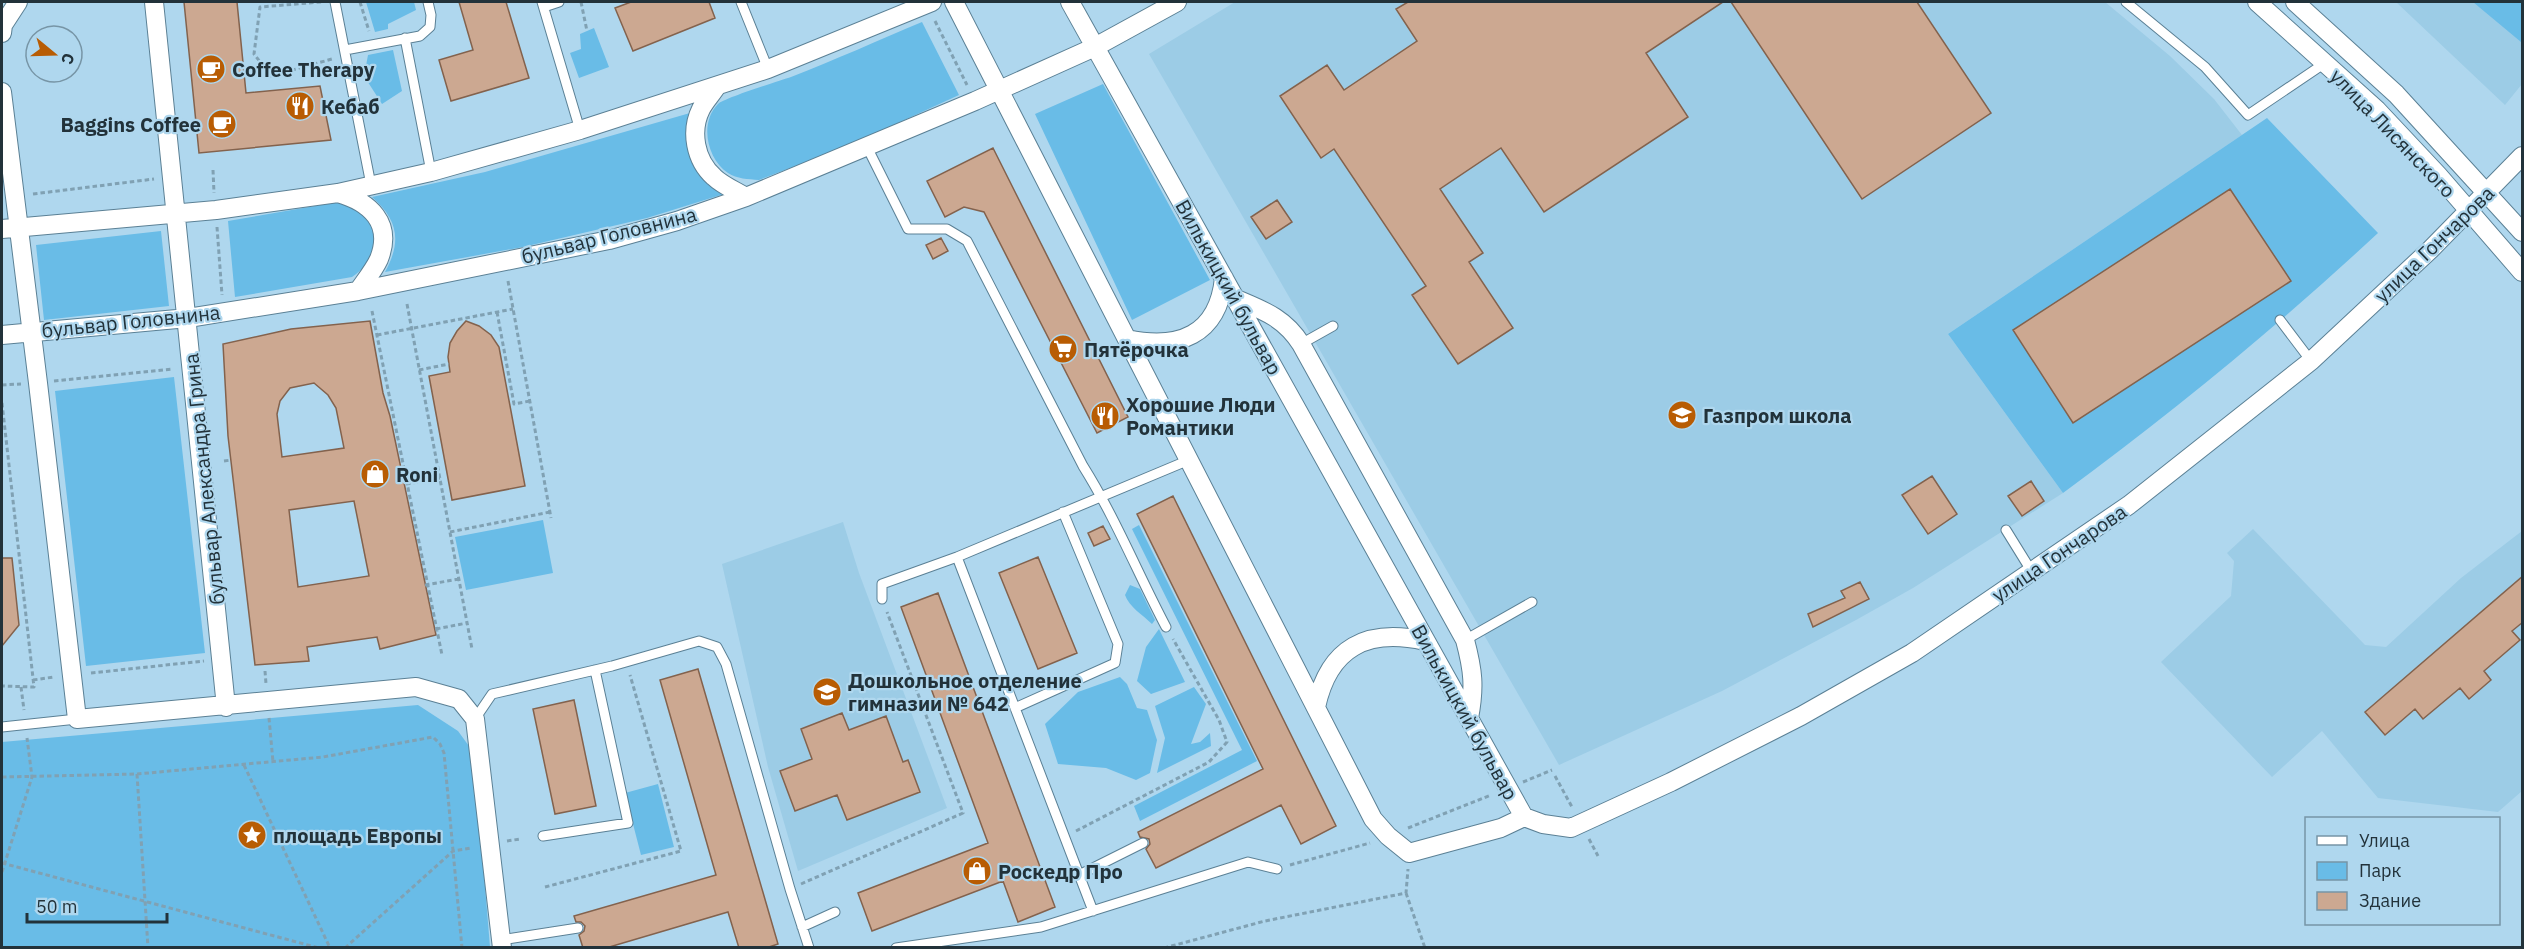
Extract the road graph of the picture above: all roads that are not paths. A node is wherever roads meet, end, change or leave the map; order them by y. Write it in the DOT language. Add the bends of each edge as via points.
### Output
graph roads {
  1 [pos="18,2"];
  2 [pos="154,2"];
  3 [pos="335,2"];
  4 [pos="428,2"];
  5 [pos="559,2"];
  6 [pos="741,2"];
  7 [pos="954,2"];
  8 [pos="1070,2"];
  9 [pos="1177,2"];
  10 [pos="2126,2"];
  11 [pos="2257,2"];
  12 [pos="2295,2"];
  13 [pos="543,4"];
  14 [pos="932,8"];
  15 [pos="2,33"];
  16 [pos="405,38"];
  17 [pos="1095,47"];
  18 [pos="345,52"];
  19 [pos="2325,63"];
  20 [pos="768,69"];
  21 [pos="717,86"];
  22 [pos="999,89"];
  23 [pos="2,92"];
  24 [pos="580,130"];
  25 [pos="867,147"];
  26 [pos="2523,156"];
  27 [pos="431,172"];
  28 [pos="371,185"];
  29 [pos="338,193"];
  30 [pos="2487,193"];
  31 [pos="746,197"];
  32 [pos="2469,212"];
  33 [pos="177,213"];
  34 [pos="10,228"];
  35 [pos="2523,232"];
  36 [pos="2523,272"];
  37 [pos="1224,279"];
  38 [pos="358,291"];
  39 [pos="1234,298"];
  40 [pos="188,318"];
  41 [pos="2280,320"];
  42 [pos="1333,326"];
  43 [pos="30,332"];
  44 [pos="2,335"];
  45 [pos="1127,339"];
  46 [pos="1301,344"];
  47 [pos="2311,361"];
  48 [pos="1189,460"];
  49 [pos="1101,495"];
  50 [pos="1063,512"];
  51 [pos="2006,530"];
  52 [pos="957,557"];
  53 [pos="2032,572"];
  54 [pos="882,599"];
  55 [pos="1532,602"];
  56 [pos="1166,627"];
  57 [pos="1465,640"];
  58 [pos="1425,641"];
  59 [pos="595,670"];
  60 [pos="226,707"];
  61 [pos="1316,707"];
  62 [pos="1015,708"];
  63 [pos="475,718"];
  64 [pos="1468,718"];
  65 [pos="77,719"];
  66 [pos="2,727"];
  67 [pos="1524,817"];
  68 [pos="543,836"];
  69 [pos="1143,843"];
  70 [pos="1276,869"];
  71 [pos="1079,874"];
  72 [pos="1093,911"];
  73 [pos="835,912"];
  74 [pos="802,927"];
  75 [pos="578,928"];
  76 [pos="502,944"];
  77 [pos="809,948"];
  78 [pos="896,948"];
  1 -- 15 [label="street"];
  2 -- 33 [label="street, бульвар Александра Грина"];
  3 -- 18 [label="lane"];
  4 -- 16 [label="lane" via="430,27 420,36"];
  5 -- 13 [label="lane"];
  6 -- 20 [label="lane"];
  7 -- 22 [label="street"];
  8 -- 17 [label="street, Вилькицкий бульвар"];
  9 -- 17 [label="street, бульвар Головнина"];
  10 -- 19 [label="lane" via="2205,68 2248,115"];
  11 -- 19 [label="street, улица Лисянского"];
  12 -- 30 [label="street, улица Лисянского" via="2396,94"];
  13 -- 24 [label="lane"];
  14 -- 20 [label="street"];
  16 -- 18 [label="lane"];
  16 -- 27 [label="lane"];
  17 -- 22 [label="street, бульвар Головнина"];
  17 -- 37 [label="street, Вилькицкий бульвар"];
  18 -- 28 [label="lane"];
  19 -- 32 [label="street, улица Лисянского" via="2376,110"];
  20 -- 21 [label="street"];
  21 -- 24 [label="street"];
  21 -- 31 [label="street" via="701,108 695,126 696,147 714,178"];
  22 -- 25 [label="street, бульвар Головнина"];
  22 -- 45 [label="street"];
  23 -- 34 [label="street" via="14,196"];
  24 -- 27 [label="street"];
  25 -- 31 [label="street, бульвар Головнина"];
  25 -- 49 [label="lane" via="908,229 947,229 967,241"];
  26 -- 30 [label="street, улица Гончарова"];
  27 -- 28 [label="street"];
  28 -- 29 [label="street"];
  29 -- 33 [label="street"];
  29 -- 38 [label="street" via="356,199 380,223 383,239 379,258"];
  30 -- 32 [label="street, улица Гончарова"];
  30 -- 35 [label="street, улица Лисянского"];
  31 -- 38 [label="street, бульвар Головнина" via="609,240"];
  32 -- 36 [label="street, улица Лисянского"];
  32 -- 47 [label="street, улица Гончарова"];
  33 -- 34 [label="street"];
  33 -- 40 [label="street, бульвар Александра Грина"];
  34 -- 43 [label="street"];
  37 -- 39 [label="street, Вилькицкий бульвар"];
  37 -- 45 [label="street" via="1216,310 1193,334 1162,344"];
  38 -- 40 [label="street, бульвар Головнина"];
  39 -- 46 [label="street" via="1279,318"];
  39 -- 58 [label="street, Вилькицкий бульвар"];
  40 -- 43 [label="street, бульвар Головнина"];
  40 -- 60 [label="street, бульвар Александра Грина"];
  41 -- 47 [label="lane"];
  42 -- 46 [label="lane"];
  43 -- 44 [label="street, бульвар Головнина"];
  43 -- 65 [label="street"];
  45 -- 48 [label="street"];
  46 -- 57 [label="street"];
  47 -- 53 [label="street, улица Гончарова" via="2129,505"];
  48 -- 49 [label="lane"];
  48 -- 61 [label="street"];
  49 -- 50 [label="lane"];
  49 -- 56 [label="lane"];
  50 -- 52 [label="lane"];
  50 -- 62 [label="lane" via="1118,644 1115,663"];
  51 -- 53 [label="lane"];
  52 -- 54 [label="lane" via="882,584"];
  52 -- 62 [label="lane"];
  53 -- 67 [label="street, улица Гончарова" via="1912,653 1801,717 1671,782 1571,828"];
  55 -- 57 [label="lane"];
  57 -- 64 [label="street" via="1474,693"];
  58 -- 61 [label="street" via="1405,636 1359,643 1327,673"];
  58 -- 64 [label="street, Вилькицкий бульвар"];
  59 -- 63 [label="lane" via="492,694"];
  59 -- 68 [label="lane" via="628,823"];
  59 -- 74 [label="lane" via="699,641 717,647 726,664"];
  60 -- 63 [label="street" via="416,687 459,699"];
  60 -- 65 [label="street"];
  61 -- 67 [label="street, Вилькицкий бульвар" via="1373,819 1409,853 1502,828"];
  62 -- 71 [label="lane"];
  63 -- 76 [label="street"];
  64 -- 67 [label="street, Вилькицкий бульвар"];
  65 -- 66 [label="lane"];
  69 -- 71 [label="lane"];
  70 -- 72 [label="lane" via="1248,862"];
  71 -- 72 [label="lane"];
  72 -- 78 [label="lane" via="1041,927"];
  73 -- 74 [label="lane"];
  74 -- 77 [label="lane"];
  75 -- 76 [label="lane"];
}
